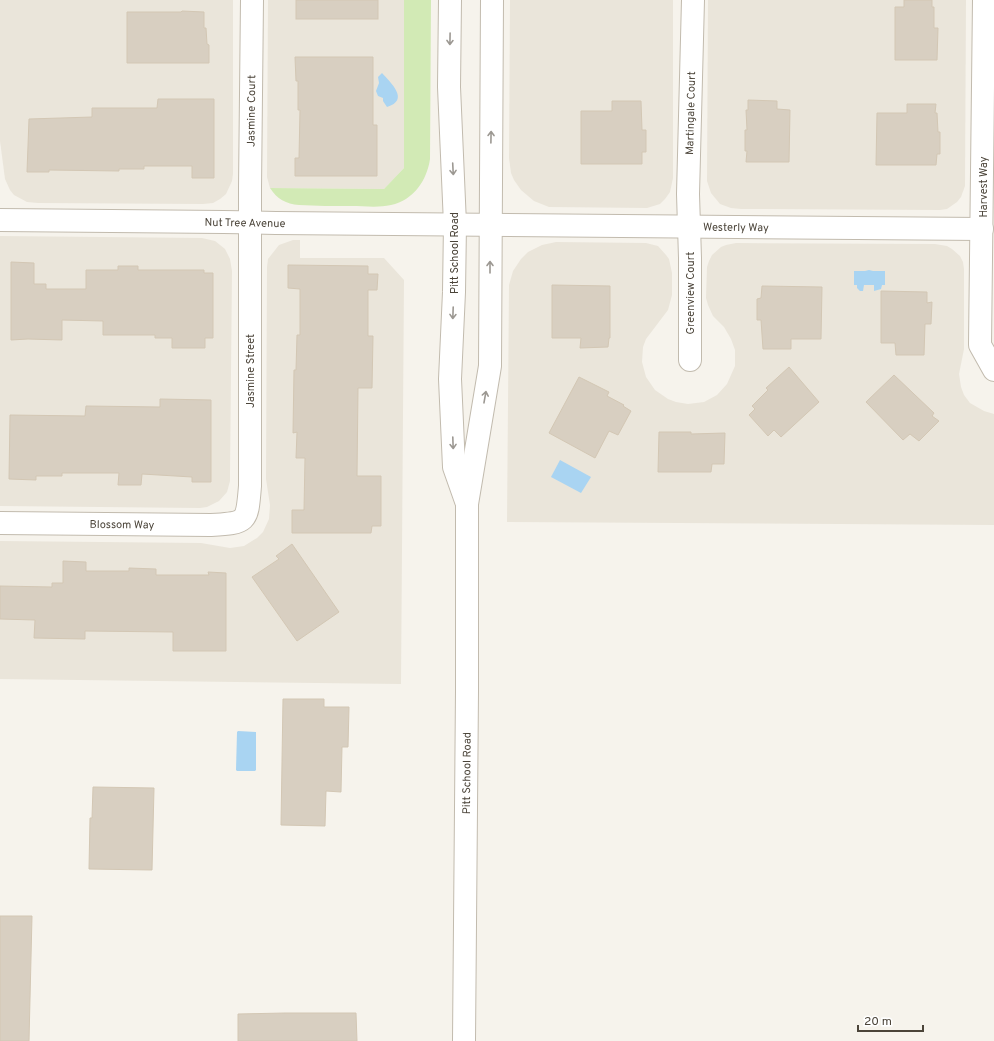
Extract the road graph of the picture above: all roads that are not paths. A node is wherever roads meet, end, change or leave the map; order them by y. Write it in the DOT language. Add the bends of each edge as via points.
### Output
graph roads {
  1 [pos="252,0"];
  2 [pos="450,0"];
  3 [pos="492,0"];
  4 [pos="693,0"];
  5 [pos="984,0"];
  6 [pos="0,220"];
  7 [pos="250,223"];
  8 [pos="455,224"];
  9 [pos="490,224"];
  10 [pos="689,227"];
  11 [pos="982,229"];
  12 [pos="690,360"];
  13 [pos="994,370"];
  14 [pos="467,504"];
  15 [pos="244,519"];
  16 [pos="0,523"];
  17 [pos="464,1041"];
  1 -- 7 [label="street, Jasmine Court"];
  2 -- 8 [label="street, Pitt School Road, one-way" via="449,87"];
  9 -- 3 [label="street, Pitt School Road, one-way"];
  4 -- 10 [label="street, Martingale Court"];
  5 -- 11 [label="street, Harvest Way"];
  6 -- 7 [label="street, Nut Tree Avenue"];
  7 -- 8 [label="street, Nut Tree Avenue"];
  7 -- 15 [label="street, Jasmine Street" via="250,486 248,512"];
  8 -- 9 [label="street, Nut Tree Avenue"];
  8 -- 14 [label="street, Pitt School Road, one-way" via="450,379 453,450 454,466"];
  9 -- 10 [label="street, Westerly Way"];
  14 -- 9 [label="street, Pitt School Road, one-way" via="490,366"];
  10 -- 11 [label="street, Westerly Way"];
  10 -- 12 [label="street, Greenview Court"];
  11 -- 13 [label="street, Harvest Way" via="980,345"];
  14 -- 17 [label="street, Pitt School Road"];
  15 -- 16 [label="street, Blossom Way" via="228,524 211,525"];
}
